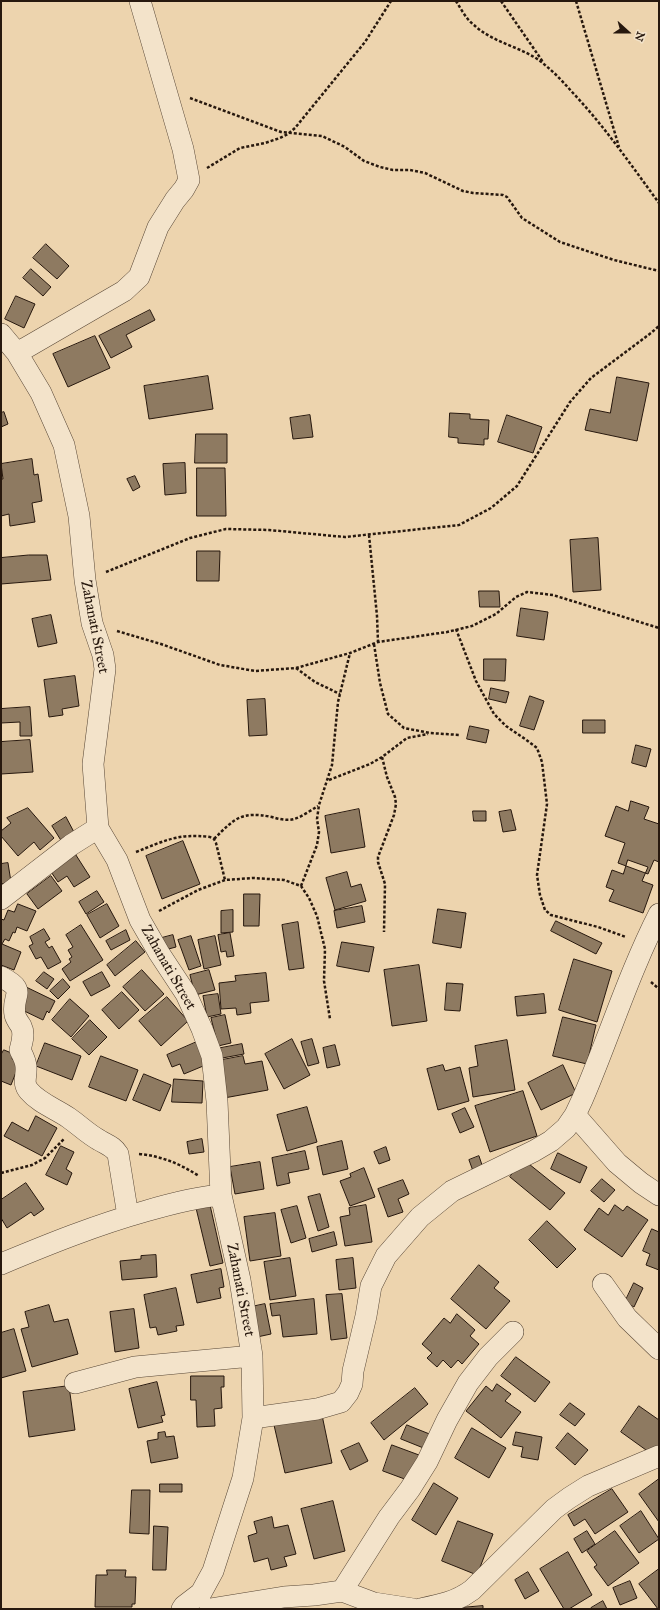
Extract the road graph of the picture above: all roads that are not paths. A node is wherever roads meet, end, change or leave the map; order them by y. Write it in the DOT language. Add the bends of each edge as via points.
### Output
graph roads {
  1 [pos="140,1"];
  2 [pos="1,334"];
  3 [pos="17,354"];
  4 [pos="98,828"];
  5 [pos="1,899"];
  6 [pos="659,914"];
  7 [pos="1,977"];
  8 [pos="575,1115"];
  9 [pos="659,1195"];
  10 [pos="214,1196"];
  11 [pos="128,1216"];
  12 [pos="1,1264"];
  13 [pos="603,1284"];
  14 [pos="513,1332"];
  15 [pos="659,1349"];
  16 [pos="252,1356"];
  17 [pos="75,1382"];
  18 [pos="253,1418"];
  19 [pos="659,1456"];
  20 [pos="342,1591"];
  21 [pos="182,1609"];
  22 [pos="210,1609"];
  23 [pos="413,1609"];
  24 [pos="420,1609"];
  1 -- 3 [label="street" via="183,149 189,180 158,227 140,277 124,291"];
  2 -- 3 [label="street, Zahanati Street"];
  3 -- 4 [label="street, Zahanati Street" via="41,393 64,445 79,516 92,623 103,655 105,669 93,764"];
  4 -- 5 [label="street" via="71,845"];
  4 -- 10 [label="street, Zahanati Street" via="116,860 140,920 186,994 212,1056 217,1101"];
  6 -- 8 [label="street" via="644,943"];
  7 -- 11 [label="street" via="12,982 18,995 15,1017 22,1028 24,1038 20,1050 25,1059 24,1081 28,1090 100,1141 114,1147 118,1154"];
  8 -- 9 [label="street" via="617,1163"];
  8 -- 18 [label="street" via="566,1128 551,1141 452,1192 420,1217 386,1256 371,1286 352,1384 341,1402 317,1409"];
  10 -- 11 [label="street"];
  10 -- 16 [label="street, Zahanati Street" via="240,1280"];
  11 -- 12 [label="street" via="79,1232"];
  13 -- 15 [label="street" via="628,1318"];
  14 -- 20 [label="street" via="488,1357 468,1383 427,1462"];
  16 -- 17 [label="street" via="135,1366"];
  16 -- 18 [label="street, Zahanati Street"];
  18 -- 21 [label="street, Zahanati Street" via="243,1478 213,1571 200,1593"];
  19 -- 24 [label="street" via="588,1486 569,1498 554,1509 472,1590 448,1603"];
  20 -- 22 [label="street"];
  20 -- 23 [label="street" via="374,1603"];
}
